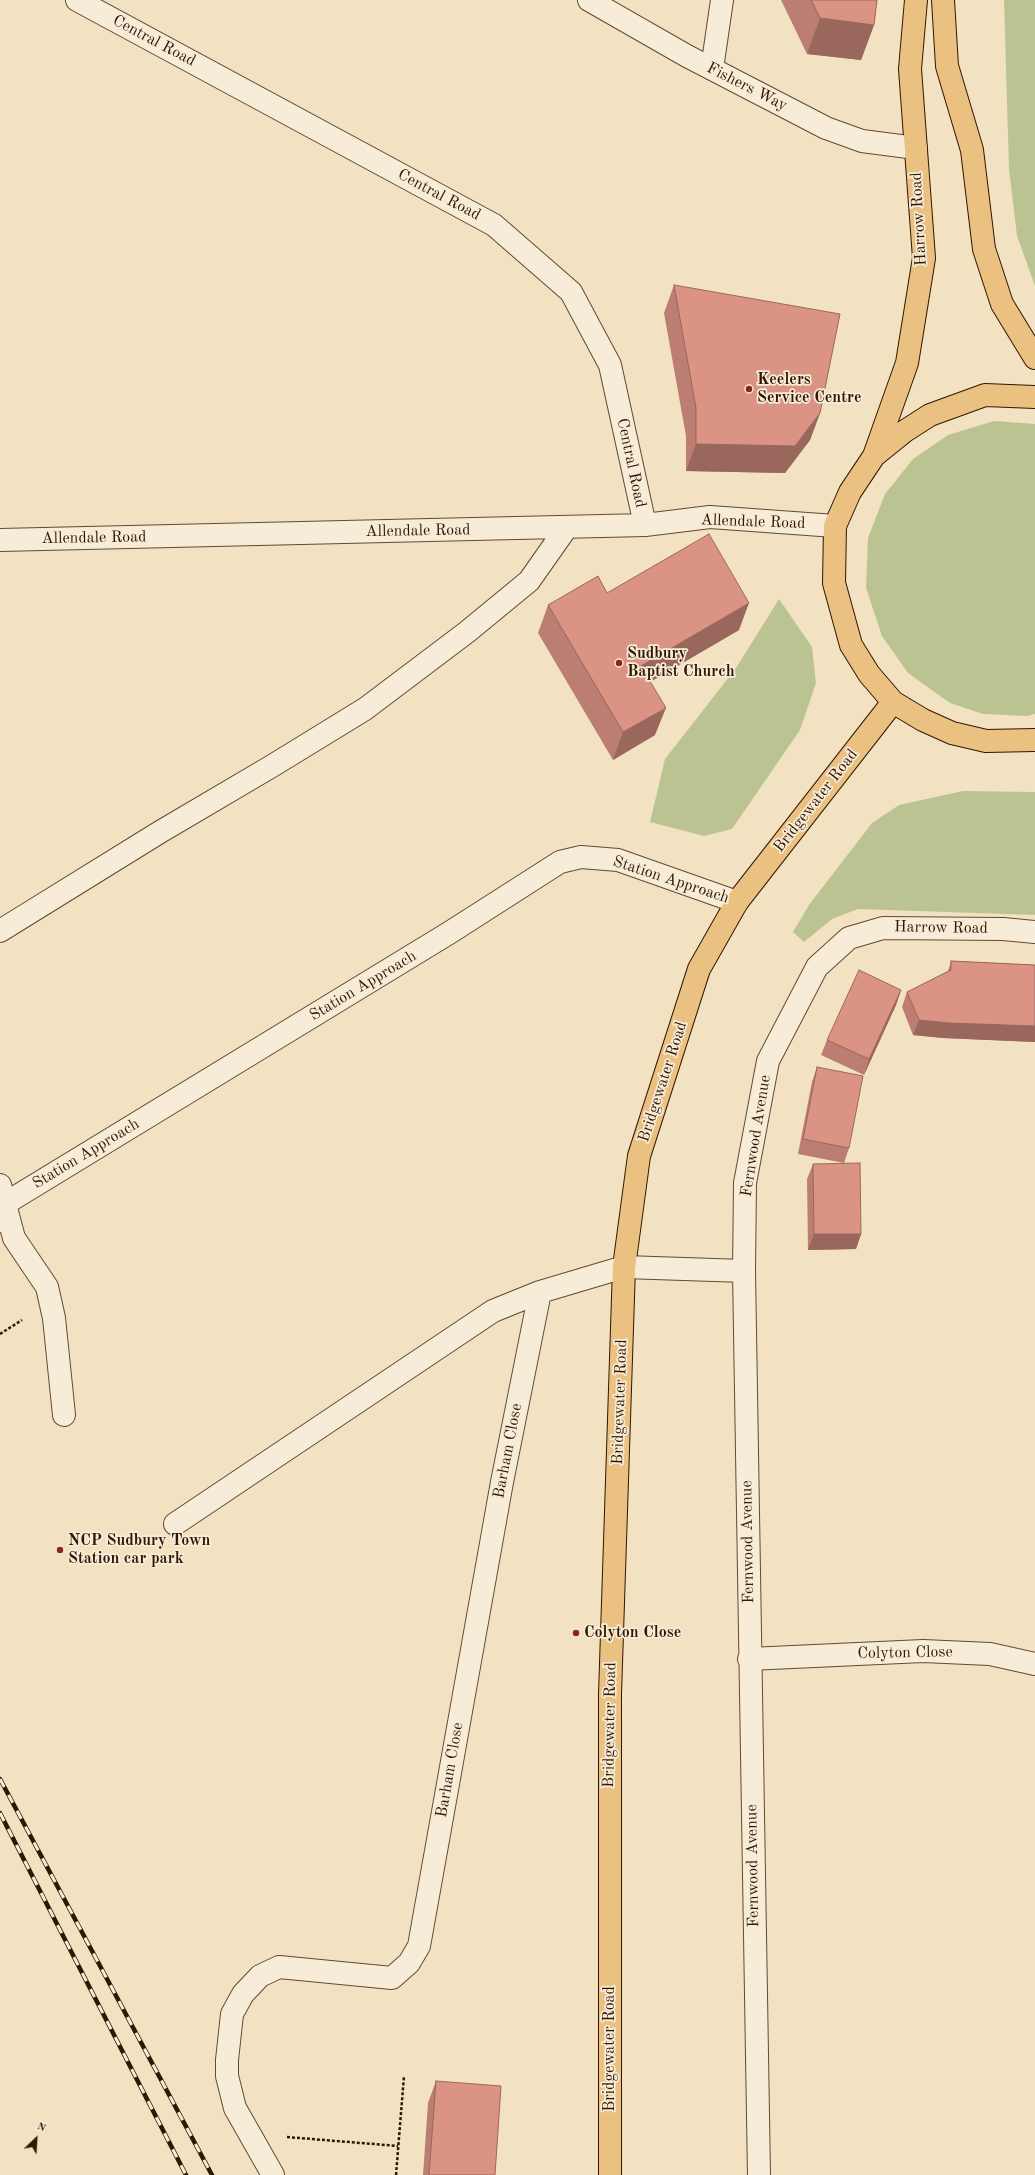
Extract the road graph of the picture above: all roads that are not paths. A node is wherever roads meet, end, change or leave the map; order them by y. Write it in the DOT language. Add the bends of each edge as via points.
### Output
graph roads {
  1 [pos="77,0"];
  2 [pos="589,0"];
  3 [pos="722,0"];
  4 [pos="916,0"];
  5 [pos="943,0"];
  6 [pos="712,69"];
  7 [pos="916,148"];
  8 [pos="1035,358"];
  9 [pos="1035,397"];
  10 [pos="874,456"];
  11 [pos="645,525"];
  12 [pos="835,526"];
  13 [pos="567,527"];
  14 [pos="0,540"];
  15 [pos="893,702"];
  16 [pos="1035,740"];
  17 [pos="737,902"];
  18 [pos="0,932"];
  19 [pos="1035,932"];
  20 [pos="849,938"];
  21 [pos="1,1203"];
  22 [pos="624,1267"];
  23 [pos="744,1271"];
  24 [pos="540,1292"];
  25 [pos="64,1415"];
  26 [pos="175,1524"];
  27 [pos="750,1659"];
  28 [pos="1035,1664"];
  29 [pos="272,2175"];
  30 [pos="610,2175"];
  31 [pos="758,2175"];
  1 -- 11 [label="street, Central Road" via="494,225 571,292 610,365"];
  2 -- 6 [label="street, Fishers Way"];
  3 -- 6 [label="street"];
  4 -- 7 [label="main road, Harrow Road" via="910,69"];
  5 -- 8 [label="main road" via="947,66 972,150 984,249 1002,304"];
  6 -- 7 [label="street, Fishers Way" via="826,128 862,141"];
  7 -- 10 [label="main road, Harrow Road" via="924,258 906,363"];
  9 -- 10 [label="main road" via="985,395 930,415"];
  10 -- 12 [label="main road" via="850,492"];
  11 -- 12 [label="street, Allendale Road" via="710,517"];
  11 -- 13 [label="street, Allendale Road"];
  12 -- 15 [label="main road" via="834,583 851,645 869,674"];
  13 -- 14 [label="street, Allendale Road"];
  13 -- 18 [label="street" via="529,581 467,632 365,709"];
  15 -- 16 [label="main road" via="952,733 986,741"];
  15 -- 17 [label="main road, Bridgewater Road"];
  17 -- 21 [label="street, Station Approach" via="618,860 581,857 560,862 443,937"];
  17 -- 22 [label="main road, Bridgewater Road" via="699,969 639,1156"];
  19 -- 20 [label="street, Harrow Road" via="1003,929 884,928"];
  20 -- 23 [label="street, Fernwood Avenue" via="817,967 768,1061 745,1183"];
  21 -- 25 [label="street" via="14,1238 47,1287 54,1318"];
  22 -- 23 [label="street"];
  22 -- 24 [label="street"];
  22 -- 30 [label="main road, Bridgewater Road" via="610,1694"];
  23 -- 27 [label="street, Fernwood Avenue"];
  24 -- 26 [label="street" via="493,1312"];
  24 -- 29 [label="street, Barham Close" via="502,1482 419,1946 409,1963 392,1978 279,1967 260,1976 243,1994 232,2014 227,2076 236,2108"];
  27 -- 28 [label="street, Colyton Close" via="923,1650 990,1654"];
  27 -- 31 [label="street, Fernwood Avenue"];
}
